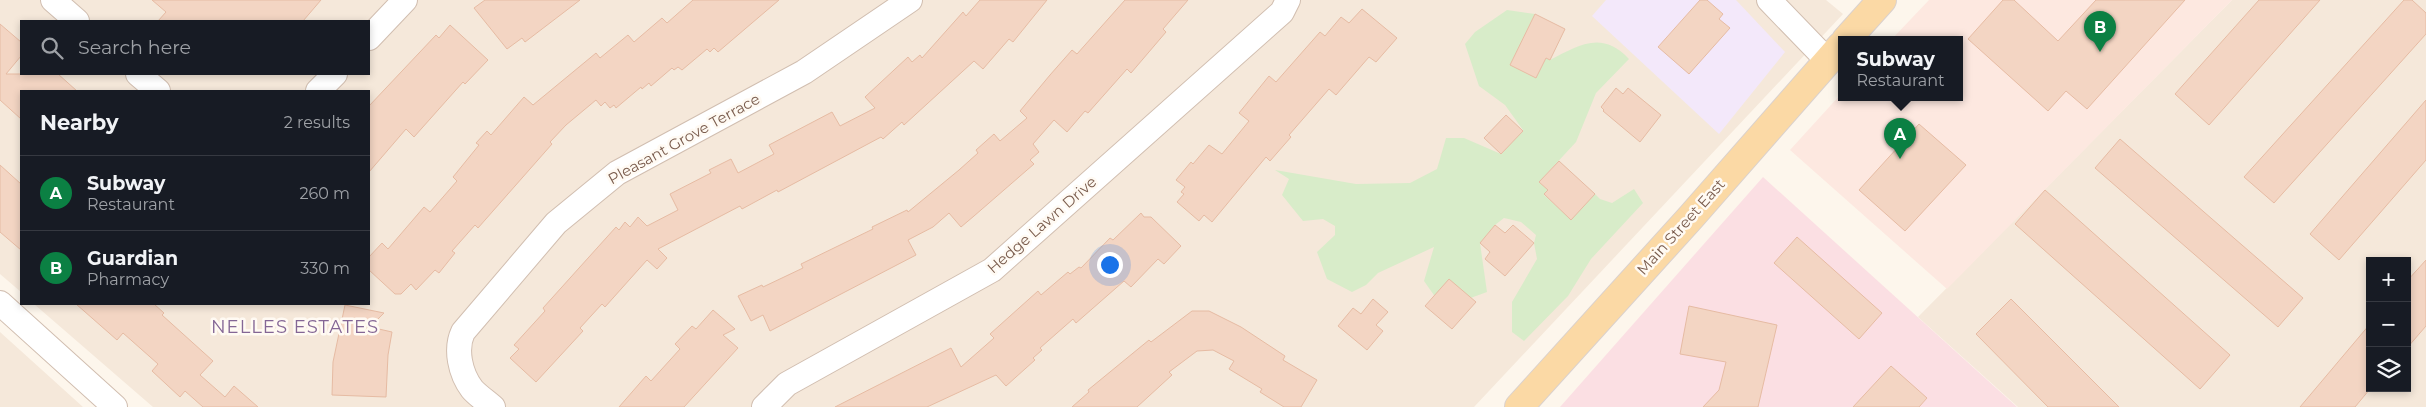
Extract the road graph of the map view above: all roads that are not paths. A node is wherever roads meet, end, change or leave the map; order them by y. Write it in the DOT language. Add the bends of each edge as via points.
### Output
graph roads {
  1 [pos="53,0"];
  2 [pos="405,0"];
  3 [pos="910,0"];
  4 [pos="1288,0"];
  5 [pos="1769,0"];
  6 [pos="1882,0"];
  7 [pos="76,20"];
  8 [pos="1850,36"];
  9 [pos="370,37"];
  10 [pos="1834,53"];
  11 [pos="139,75"];
  12 [pos="334,75"];
  13 [pos="157,90"];
  14 [pos="319,90"];
  15 [pos="0,303"];
  16 [pos="115,407"];
  17 [pos="493,407"];
  18 [pos="764,407"];
  19 [pos="1519,407"];
  1 -- 7 [label="street"];
  2 -- 9 [label="street"];
  3 -- 17 [label="street, Pleasant Grove Terrace" via="804,72 617,172 556,223 458,342 458,357 471,388"];
  4 -- 18 [label="street, Hedge Lawn Drive" via="1282,12 992,270 786,384"];
  5 -- 10 [label="street"];
  6 -- 8 [label="main road"];
  10 -- 19 [label="main road, Main Street East"];
  11 -- 13 [label="street"];
  12 -- 14 [label="street"];
  15 -- 16 [label="street"];
}
